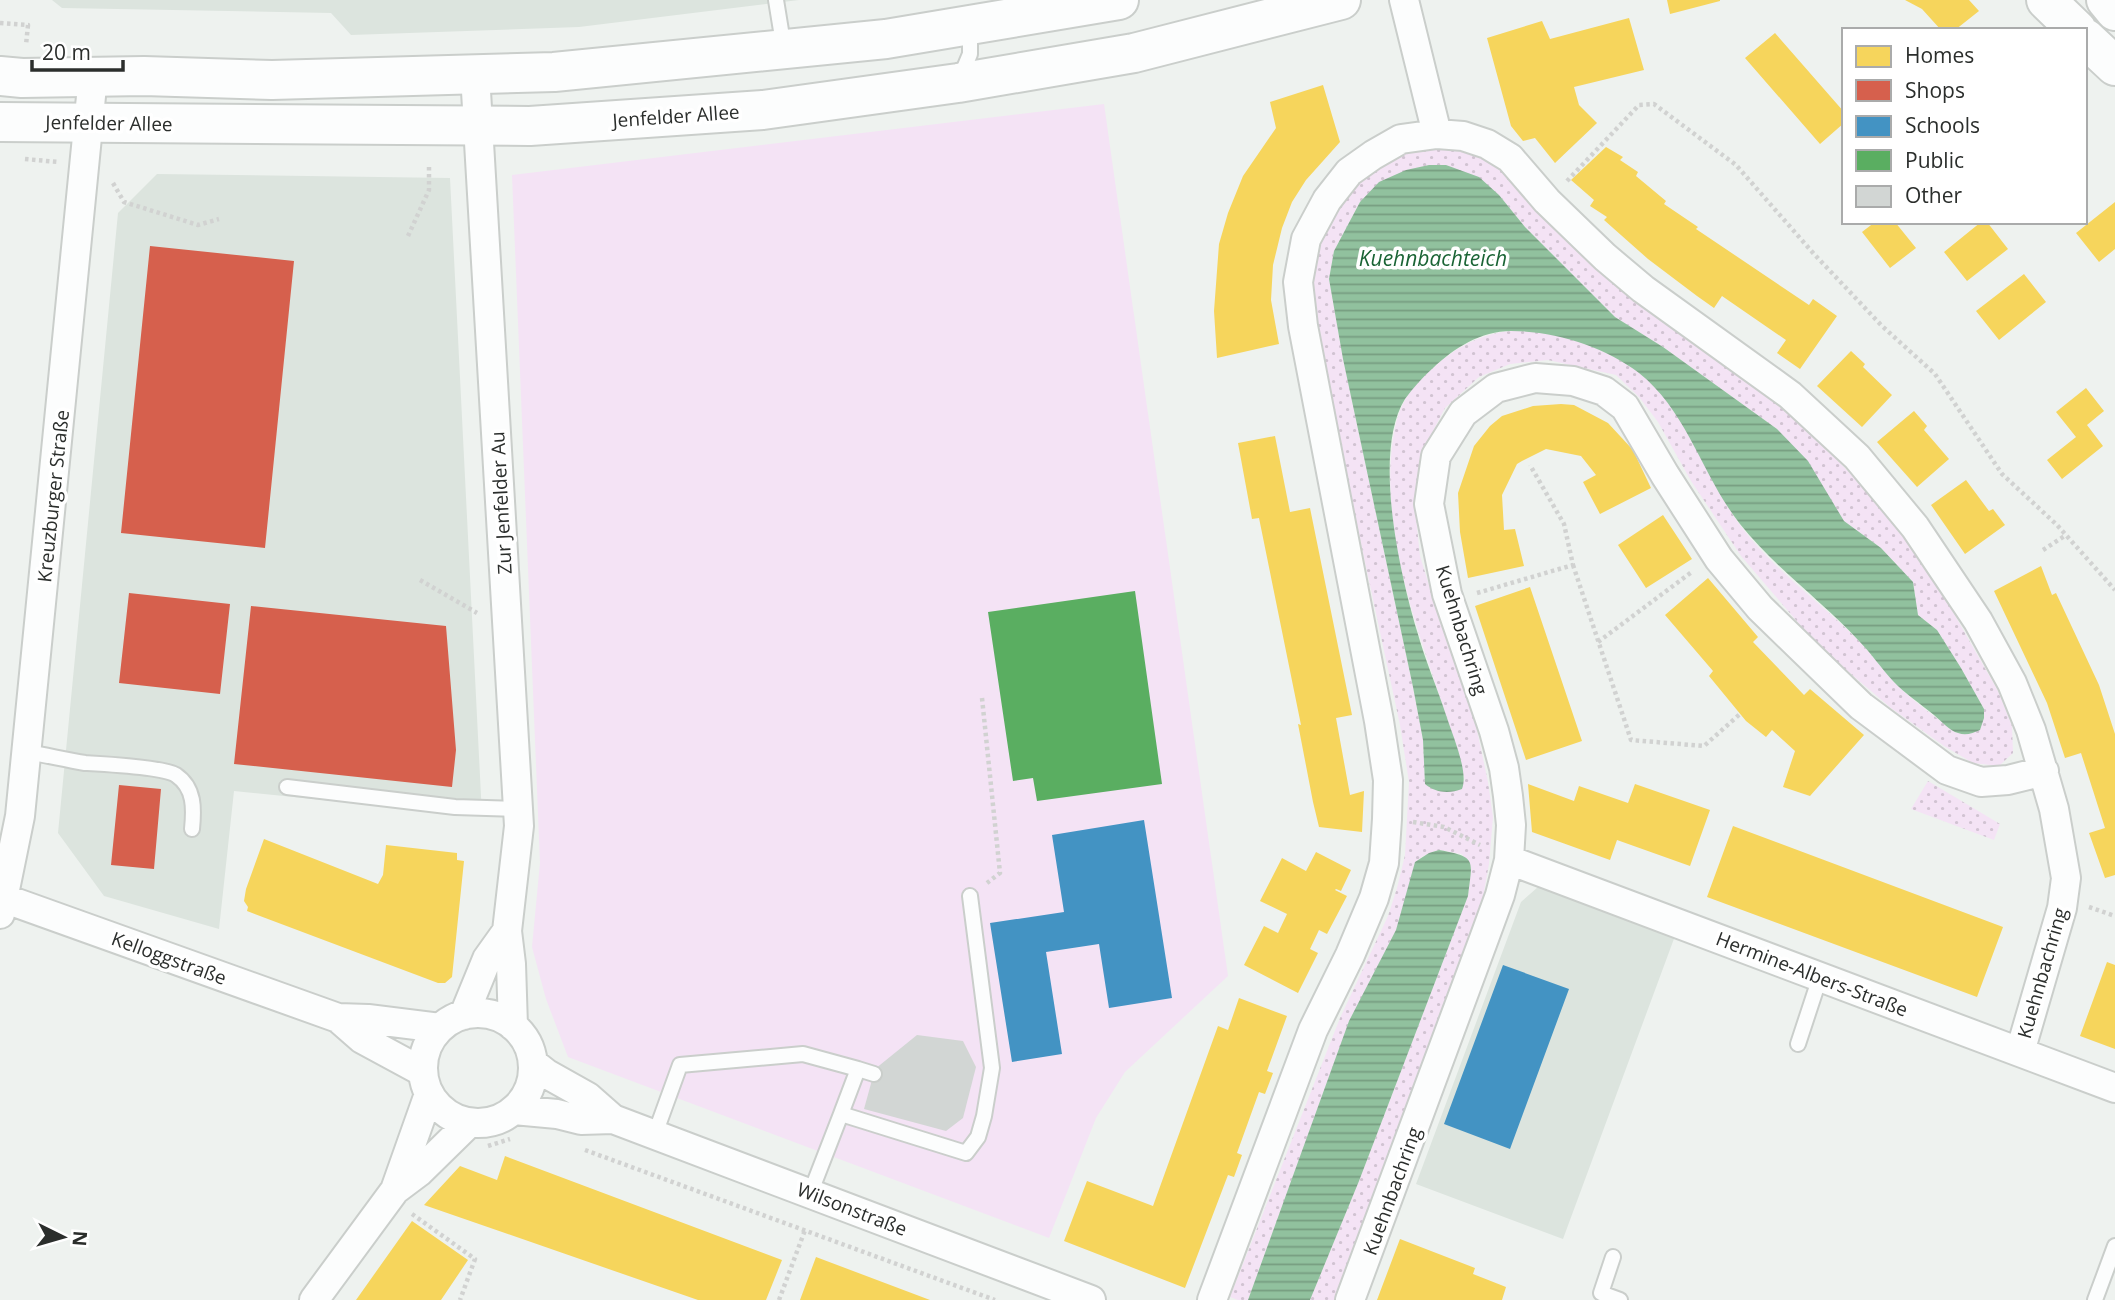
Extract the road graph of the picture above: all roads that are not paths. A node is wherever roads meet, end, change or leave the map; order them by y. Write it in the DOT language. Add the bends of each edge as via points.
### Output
graph roads {
  1 [pos="776,0"];
  2 [pos="1119,0"];
  3 [pos="1341,0"];
  4 [pos="1404,0"];
  5 [pos="2046,0"];
  6 [pos="2106,0"];
  7 [pos="2115,11"];
  8 [pos="970,25"];
  9 [pos="2075,28"];
  10 [pos="2087,40"];
  11 [pos="784,50"];
  12 [pos="2115,66"];
  13 [pos="475,75"];
  14 [pos="0,76"];
  15 [pos="93,76"];
  16 [pos="958,83"];
  17 [pos="237,103"];
  18 [pos="0,122"];
  19 [pos="88,123"];
  20 [pos="478,127"];
  21 [pos="1437,134"];
  22 [pos="27,752"];
  23 [pos="2044,771"];
  24 [pos="287,787"];
  25 [pos="518,808"];
  26 [pos="192,829"];
  27 [pos="1509,860"];
  28 [pos="970,896"];
  29 [pos="1,903"];
  30 [pos="507,931"];
  31 [pos="1820,977"];
  32 [pos="464,1015"];
  33 [pos="338,1018"];
  34 [pos="513,1026"];
  35 [pos="440,1028"];
  36 [pos="1798,1044"];
  37 [pos="2020,1052"];
  38 [pos="533,1063"];
  39 [pos="858,1069"];
  40 [pos="874,1074"];
  41 [pos="426,1083"];
  42 [pos="2115,1088"];
  43 [pos="514,1110"];
  44 [pos="841,1115"];
  45 [pos="613,1119"];
  46 [pos="655,1134"];
  47 [pos="473,1136"];
  48 [pos="810,1194"];
  49 [pos="402,1201"];
  50 [pos="2115,1246"];
  51 [pos="1614,1257"];
  52 [pos="314,1300"];
  53 [pos="1091,1300"];
  54 [pos="1212,1300"];
  55 [pos="1350,1300"];
  56 [pos="1620,1300"];
  57 [pos="2095,1300"];
  1 -- 11 [label="lane"];
  2 -- 8 [label="main road, Jenfelder Allee"];
  3 -- 16 [label="main road, Jenfelder Allee" via="1134,53"];
  4 -- 21 [label="street"];
  5 -- 9 [label="main road"];
  6 -- 7 [label="main road"];
  8 -- 11 [label="main road, Jenfelder Allee"];
  8 -- 16 [label="lane" via="970,54"];
  10 -- 12 [label="main road"];
  11 -- 13 [label="main road, Jenfelder Allee"];
  13 -- 17 [label="main road, Jenfelder Allee"];
  13 -- 20 [label="street, Zur Jenfelder Au"];
  14 -- 15 [label="main road, Jenfelder Allee"];
  15 -- 17 [label="main road, Jenfelder Allee"];
  15 -- 19 [label="street, Kreuzburger Straße"];
  16 -- 20 [label="main road, Jenfelder Allee" via="763,110"];
  17 -- 19 [label="main road, Jenfelder Allee"];
  17 -- 20 [label="main road, Jenfelder Allee"];
  18 -- 19 [label="main road, Jenfelder Allee"];
  19 -- 22 [label="street, Kreuzburger Straße"];
  20 -- 25 [label="street, Zur Jenfelder Au"];
  21 -- 23 [label="street, Kuehnbachring" via="1463,136 1510,158 1547,201 1643,289 1790,395 1857,457 1916,527 1983,631 2012,683"];
  21 -- 54 [label="street, Kuehnbachring" via="1401,139 1349,172 1306,239 1298,282 1303,326 1388,780 1384,863 1350,956 1313,1030"];
  22 -- 26 [label="lane" via="174,774 185,784 194,804"];
  22 -- 29 [label="street, Kreuzburger Straße" via="20,816"];
  23 -- 27 [label="street, Kuehnbachring" via="1981,782 1947,770 1861,706 1760,608 1716,554 1625,407 1604,391 1573,381 1535,378 1496,388 1463,413 1436,456 1429,504 1449,601 1504,768 1511,825"];
  23 -- 37 [label="street, Kuehnbachring" via="2066,878 2063,908"];
  24 -- 25 [label="lane" via="455,807"];
  25 -- 30 [label="street, Zur Jenfelder Au"];
  27 -- 31 [label="street, Hermine-Albers-Straße"];
  27 -- 55 [label="street, Kuehnbachring" via="1486,936"];
  28 -- 44 [label="lane" via="992,1068 978,1137 966,1153"];
  29 -- 33 [label="street, Kelloggstraße"];
  30 -- 32 [label="street, Zur Jenfelder Au" via="487,959"];
  30 -- 34 [label="street, Zur Jenfelder Au"];
  31 -- 36 [label="lane"];
  31 -- 37 [label="street, Hermine-Albers-Straße"];
  32 -- 34 [label="street" via="485,1013"];
  32 -- 35 [label="street"];
  33 -- 35 [label="street, Kelloggstraße"];
  33 -- 41 [label="street, Kelloggstraße"];
  34 -- 38 [label="street" via="527,1043"];
  35 -- 41 [label="street" via="426,1048"];
  37 -- 42 [label="street, Hermine-Albers-Straße"];
  38 -- 43 [label="street" via="531,1084"];
  38 -- 45 [label="street, Wilsonstraße" via="588,1097"];
  39 -- 40 [label="lane"];
  39 -- 44 [label="lane"];
  39 -- 46 [label="lane" via="803,1054 680,1065"];
  41 -- 47 [label="street" via="446,1113"];
  41 -- 49 [label="street"];
  43 -- 45 [label="street, Wilsonstraße" via="581,1120"];
  43 -- 47 [label="street"];
  44 -- 48 [label="lane"];
  45 -- 46 [label="street, Wilsonstraße"];
  46 -- 48 [label="street, Wilsonstraße"];
  47 -- 49 [label="street" via="419,1172"];
  48 -- 53 [label="street, Wilsonstraße"];
  49 -- 52 [label="street"];
  50 -- 57 [label="lane"];
  51 -- 56 [label="lane" via="1601,1293"];
}
